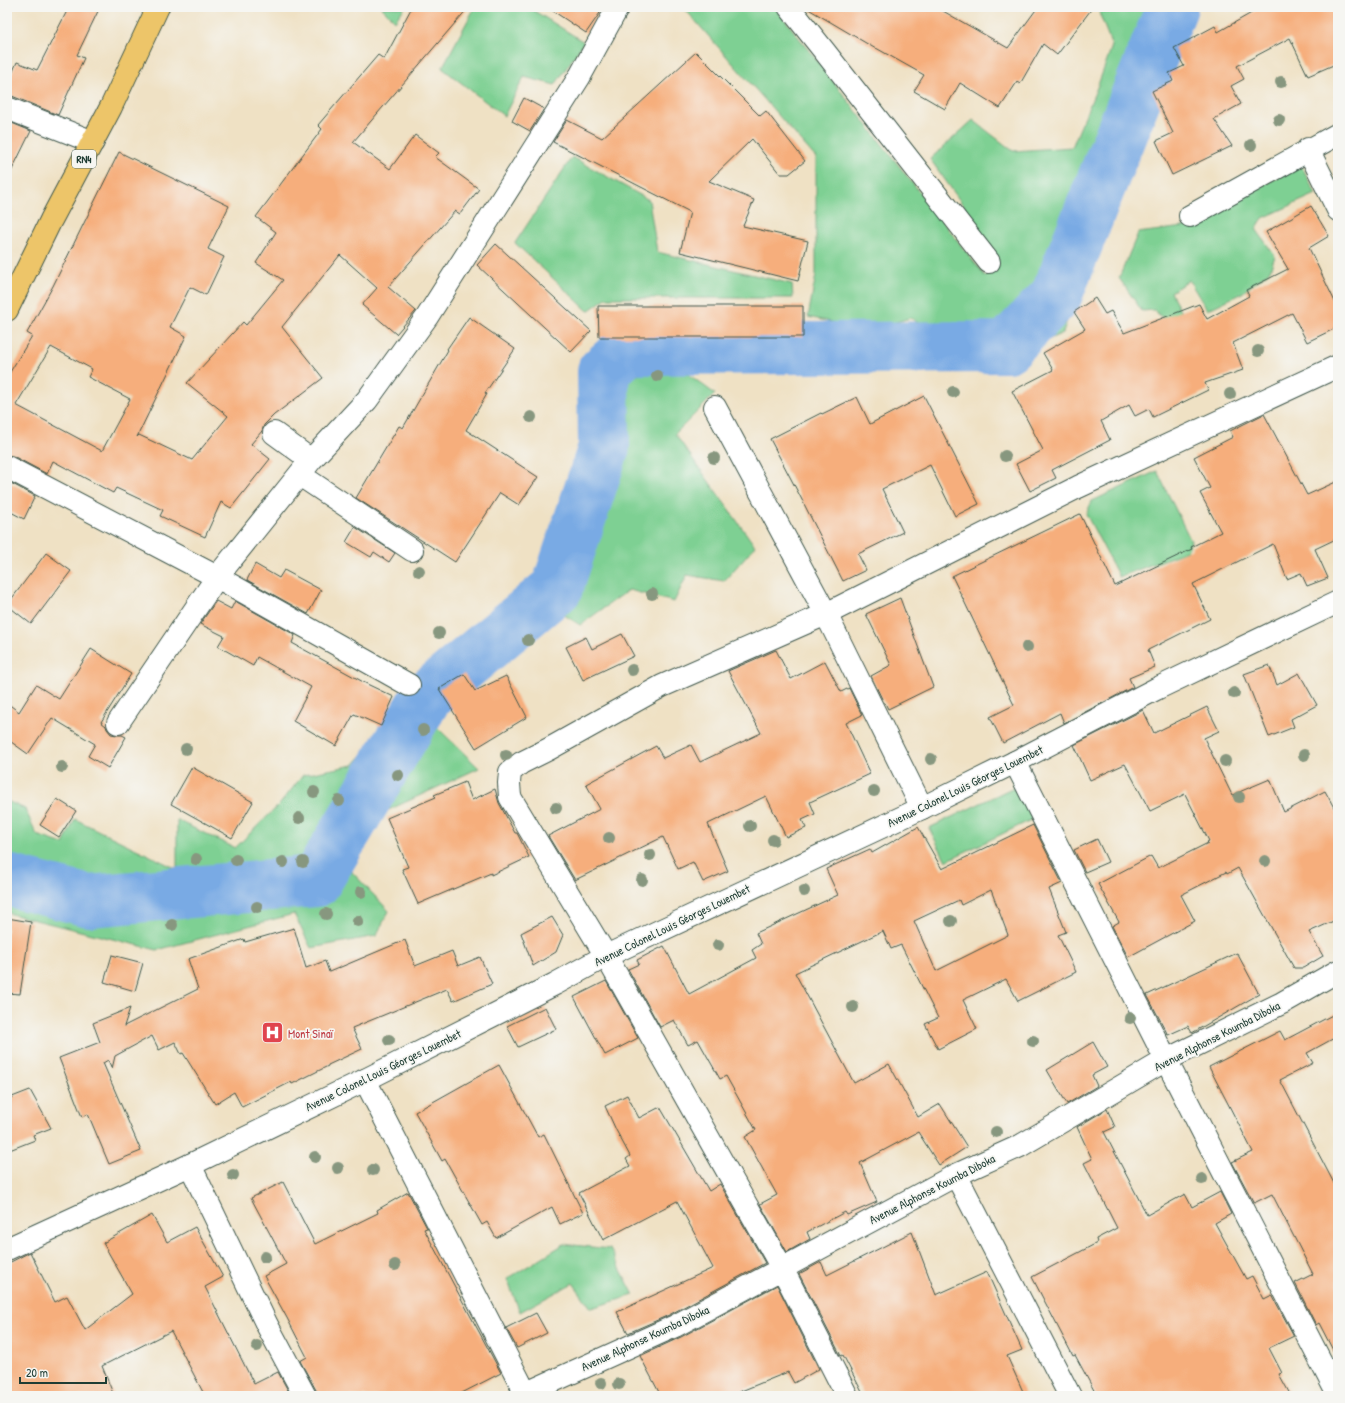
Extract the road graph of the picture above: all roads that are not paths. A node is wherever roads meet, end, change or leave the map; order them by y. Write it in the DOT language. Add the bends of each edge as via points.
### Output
graph roads {
  1 [pos="158,7"];
  2 [pos="618,7"];
  3 [pos="789,7"];
  4 [pos="7,108"];
  5 [pos="1338,134"];
  6 [pos="93,142"];
  7 [pos="1308,149"];
  8 [pos="1338,210"];
  9 [pos="1190,216"];
  10 [pos="989,262"];
  11 [pos="7,310"];
  12 [pos="1338,366"];
  13 [pos="715,407"];
  14 [pos="274,433"];
  15 [pos="7,467"];
  16 [pos="306,467"];
  17 [pos="412,550"];
  18 [pos="217,577"];
  19 [pos="1338,602"];
  20 [pos="826,614"];
  21 [pos="409,685"];
  22 [pos="118,724"];
  23 [pos="1015,762"];
  24 [pos="922,808"];
  25 [pos="606,956"];
  26 [pos="1338,971"];
  27 [pos="1166,1060"];
  28 [pos="365,1080"];
  29 [pos="190,1165"];
  30 [pos="956,1175"];
  31 [pos="7,1248"];
  32 [pos="782,1268"];
  33 [pos="524,1395"];
  34 [pos="1338,1395"];
  35 [pos="305,1396"];
  36 [pos="847,1396"];
  37 [pos="1070,1396"];
  1 -- 6 [label="highway, RN4"];
  2 -- 16 [label="street" via="580,76 427,317 367,400"];
  3 -- 10 [label="street"];
  4 -- 6 [label="street"];
  5 -- 7 [label="street"];
  6 -- 11 [label="highway, RN4"];
  7 -- 8 [label="street"];
  7 -- 9 [label="street"];
  12 -- 20 [label="street" via="1078,487"];
  13 -- 20 [label="street"];
  14 -- 16 [label="street"];
  15 -- 18 [label="street"];
  16 -- 17 [label="street"];
  16 -- 18 [label="street"];
  18 -- 21 [label="street"];
  18 -- 22 [label="street"];
  19 -- 23 [label="street, Avenue Colonel Louis Géorges Louembet" via="1156,689"];
  20 -- 24 [label="street"];
  20 -- 25 [label="street" via="662,686 521,763 510,772 510,797"];
  23 -- 24 [label="street, Avenue Colonel Louis Géorges Louembet"];
  23 -- 27 [label="street"];
  24 -- 25 [label="street, Avenue Colonel Louis Géorges Louembet"];
  25 -- 28 [label="street, Avenue Colonel Louis Géorges Louembet"];
  25 -- 32 [label="street"];
  26 -- 27 [label="street, Avenue Alphonse Koumba Diboka" via="1282,1003"];
  27 -- 30 [label="street, Avenue Alphonse Koumba Diboka" via="1020,1146"];
  27 -- 34 [label="street"];
  28 -- 29 [label="street, Avenue Colonel Louis Géorges Louembet"];
  28 -- 33 [label="street"];
  29 -- 31 [label="street, Avenue Colonel Louis Géorges Louembet"];
  29 -- 35 [label="street"];
  30 -- 32 [label="street, Avenue Alphonse Koumba Diboka"];
  30 -- 37 [label="street"];
  32 -- 33 [label="street, Avenue Alphonse Koumba Diboka" via="675,1326"];
  32 -- 36 [label="street"];
}
